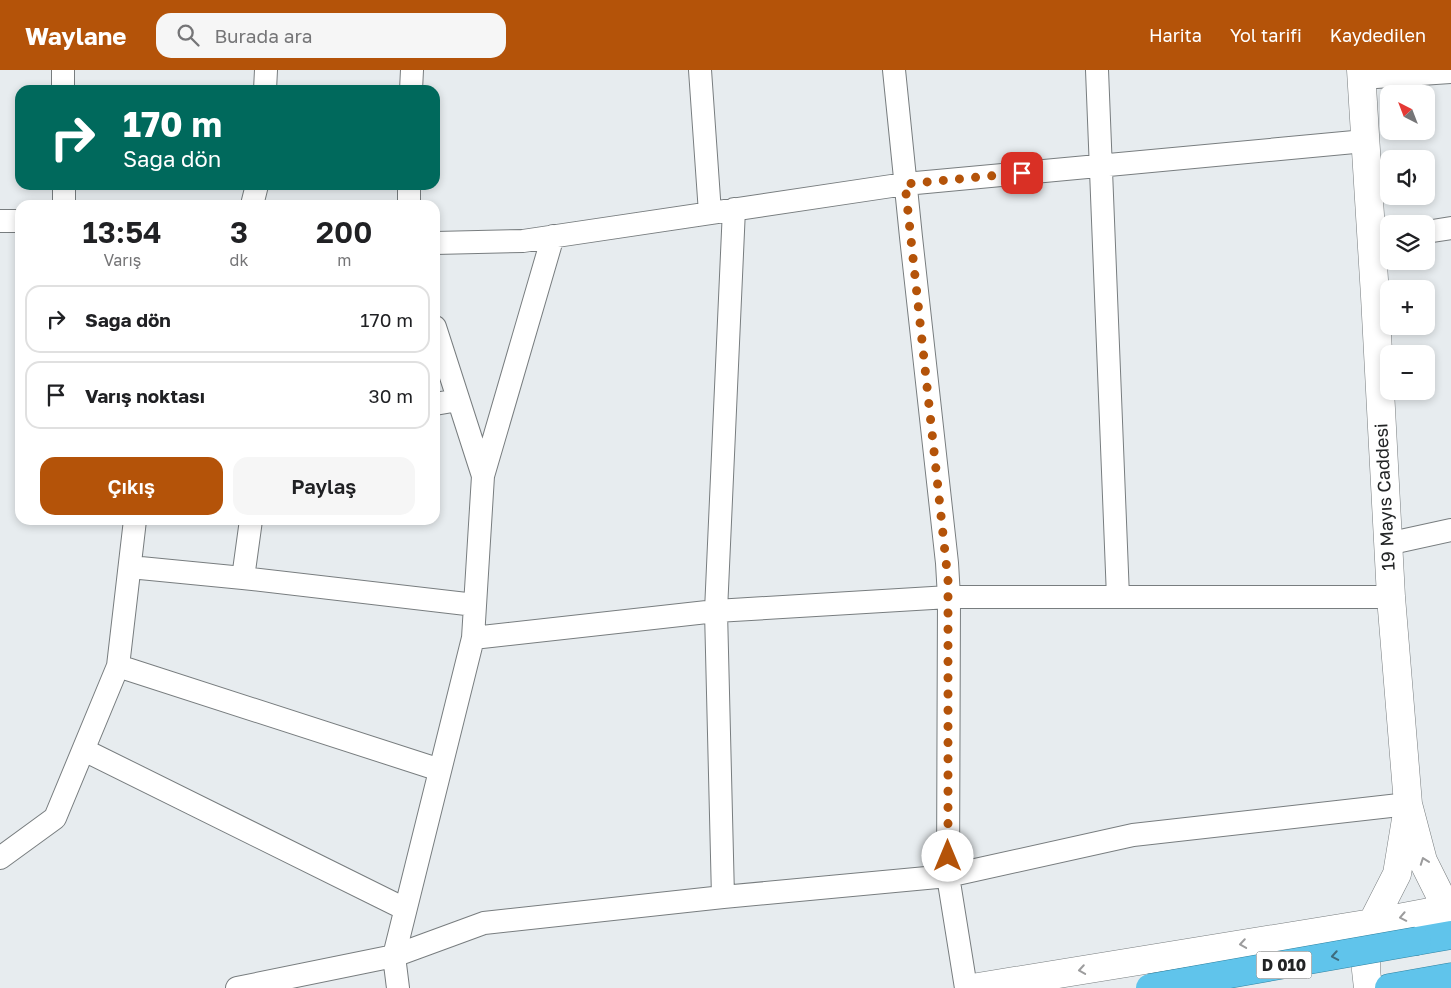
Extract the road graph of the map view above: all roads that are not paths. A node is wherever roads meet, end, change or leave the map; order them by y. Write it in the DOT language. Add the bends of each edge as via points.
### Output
graph roads {
  1 [pos="63,70"];
  2 [pos="266,70"];
  3 [pos="412,70"];
  4 [pos="700,70"];
  5 [pos="894,70"];
  6 [pos="1097,70"];
  7 [pos="1451,72"];
  8 [pos="1361,74"];
  9 [pos="63,85"];
  10 [pos="265,85"];
  11 [pos="411,85"];
  12 [pos="1365,141"];
  13 [pos="1100,166"];
  14 [pos="905,184"];
  15 [pos="734,209"];
  16 [pos="710,213"];
  17 [pos="15,221"];
  18 [pos="0,222"];
  19 [pos="1451,228"];
  20 [pos="1435,231"];
  21 [pos="553,236"];
  22 [pos="1380,240"];
  23 [pos="440,243"];
  24 [pos="1381,270"];
  25 [pos="440,344"];
  26 [pos="458,400"];
  27 [pos="440,403"];
  28 [pos="483,476"];
  29 [pos="134,525"];
  30 [pos="250,525"];
  31 [pos="1451,530"];
  32 [pos="1387,544"];
  33 [pos="130,567"];
  34 [pos="243,578"];
  35 [pos="949,597"];
  36 [pos="1118,597"];
  37 [pos="1390,597"];
  38 [pos="475,605"];
  39 [pos="716,611"];
  40 [pos="473,638"];
  41 [pos="118,666"];
  42 [pos="84,750"];
  43 [pos="440,770"];
  44 [pos="1408,804"];
  45 [pos="0,858"];
  46 [pos="948,876"];
  47 [pos="723,897"];
  48 [pos="406,910"];
  49 [pos="1450,918"];
  50 [pos="1372,923"];
  51 [pos="394,956"];
  52 [pos="1451,977"];
  53 [pos="1367,979"];
  54 [pos="237,988"];
  55 [pos="398,988"];
  56 [pos="966,988"];
  57 [pos="972,988"];
  58 [pos="1150,988"];
  59 [pos="1389,988"];
  1 -- 9 [label="street"];
  2 -- 10 [label="street"];
  3 -- 11 [label="street"];
  4 -- 16 [label="street"];
  5 -- 14 [label="street"];
  6 -- 13 [label="street"];
  7 -- 8 [label="street"];
  8 -- 12 [label="street, 19 Mayıs Caddesi"];
  12 -- 13 [label="street"];
  12 -- 22 [label="street, 19 Mayıs Caddesi"];
  13 -- 14 [label="street"];
  13 -- 36 [label="street"];
  14 -- 15 [label="street"];
  14 -- 35 [label="street"];
  15 -- 16 [label="street"];
  15 -- 39 [label="street"];
  16 -- 21 [label="street"];
  17 -- 18 [label="street"];
  19 -- 20 [label="street"];
  21 -- 23 [label="street" via="523,241"];
  21 -- 28 [label="street"];
  24 -- 32 [label="street, 19 Mayıs Caddesi"];
  25 -- 26 [label="street"];
  26 -- 27 [label="street"];
  26 -- 28 [label="street"];
  28 -- 38 [label="street"];
  29 -- 33 [label="street"];
  30 -- 34 [label="street"];
  31 -- 32 [label="street"];
  32 -- 37 [label="street, 19 Mayıs Caddesi"];
  33 -- 34 [label="street"];
  33 -- 41 [label="street"];
  34 -- 38 [label="street"];
  35 -- 36 [label="street"];
  35 -- 39 [label="street"];
  35 -- 46 [label="street"];
  36 -- 37 [label="street"];
  37 -- 44 [label="street, 19 Mayıs Caddesi"];
  38 -- 40 [label="street"];
  39 -- 40 [label="street"];
  39 -- 47 [label="street"];
  40 -- 43 [label="street"];
  41 -- 42 [label="street"];
  41 -- 43 [label="street"];
  42 -- 45 [label="street" via="55,818"];
  42 -- 48 [label="street"];
  43 -- 48 [label="street"];
  44 -- 46 [label="street" via="1133,835"];
  49 -- 44 [label="street, 19 Mayıs Caddesi, one-way" via="1423,861"];
  44 -- 50 [label="street, 19 Mayıs Caddesi" via="1397,874"];
  46 -- 47 [label="street"];
  46 -- 56 [label="street"];
  47 -- 51 [label="street" via="484,922"];
  48 -- 51 [label="street"];
  49 -- 50 [label="street, one-way"];
  49 -- 58 [label="highway, D 010, one-way, bridge" via="1417,941"];
  50 -- 53 [label="street, 19 Mayıs Caddesi" via="1367,942"];
  50 -- 57 [label="street, one-way"];
  51 -- 54 [label="street"];
  51 -- 55 [label="street"];
  52 -- 59 [label="highway"];
}
